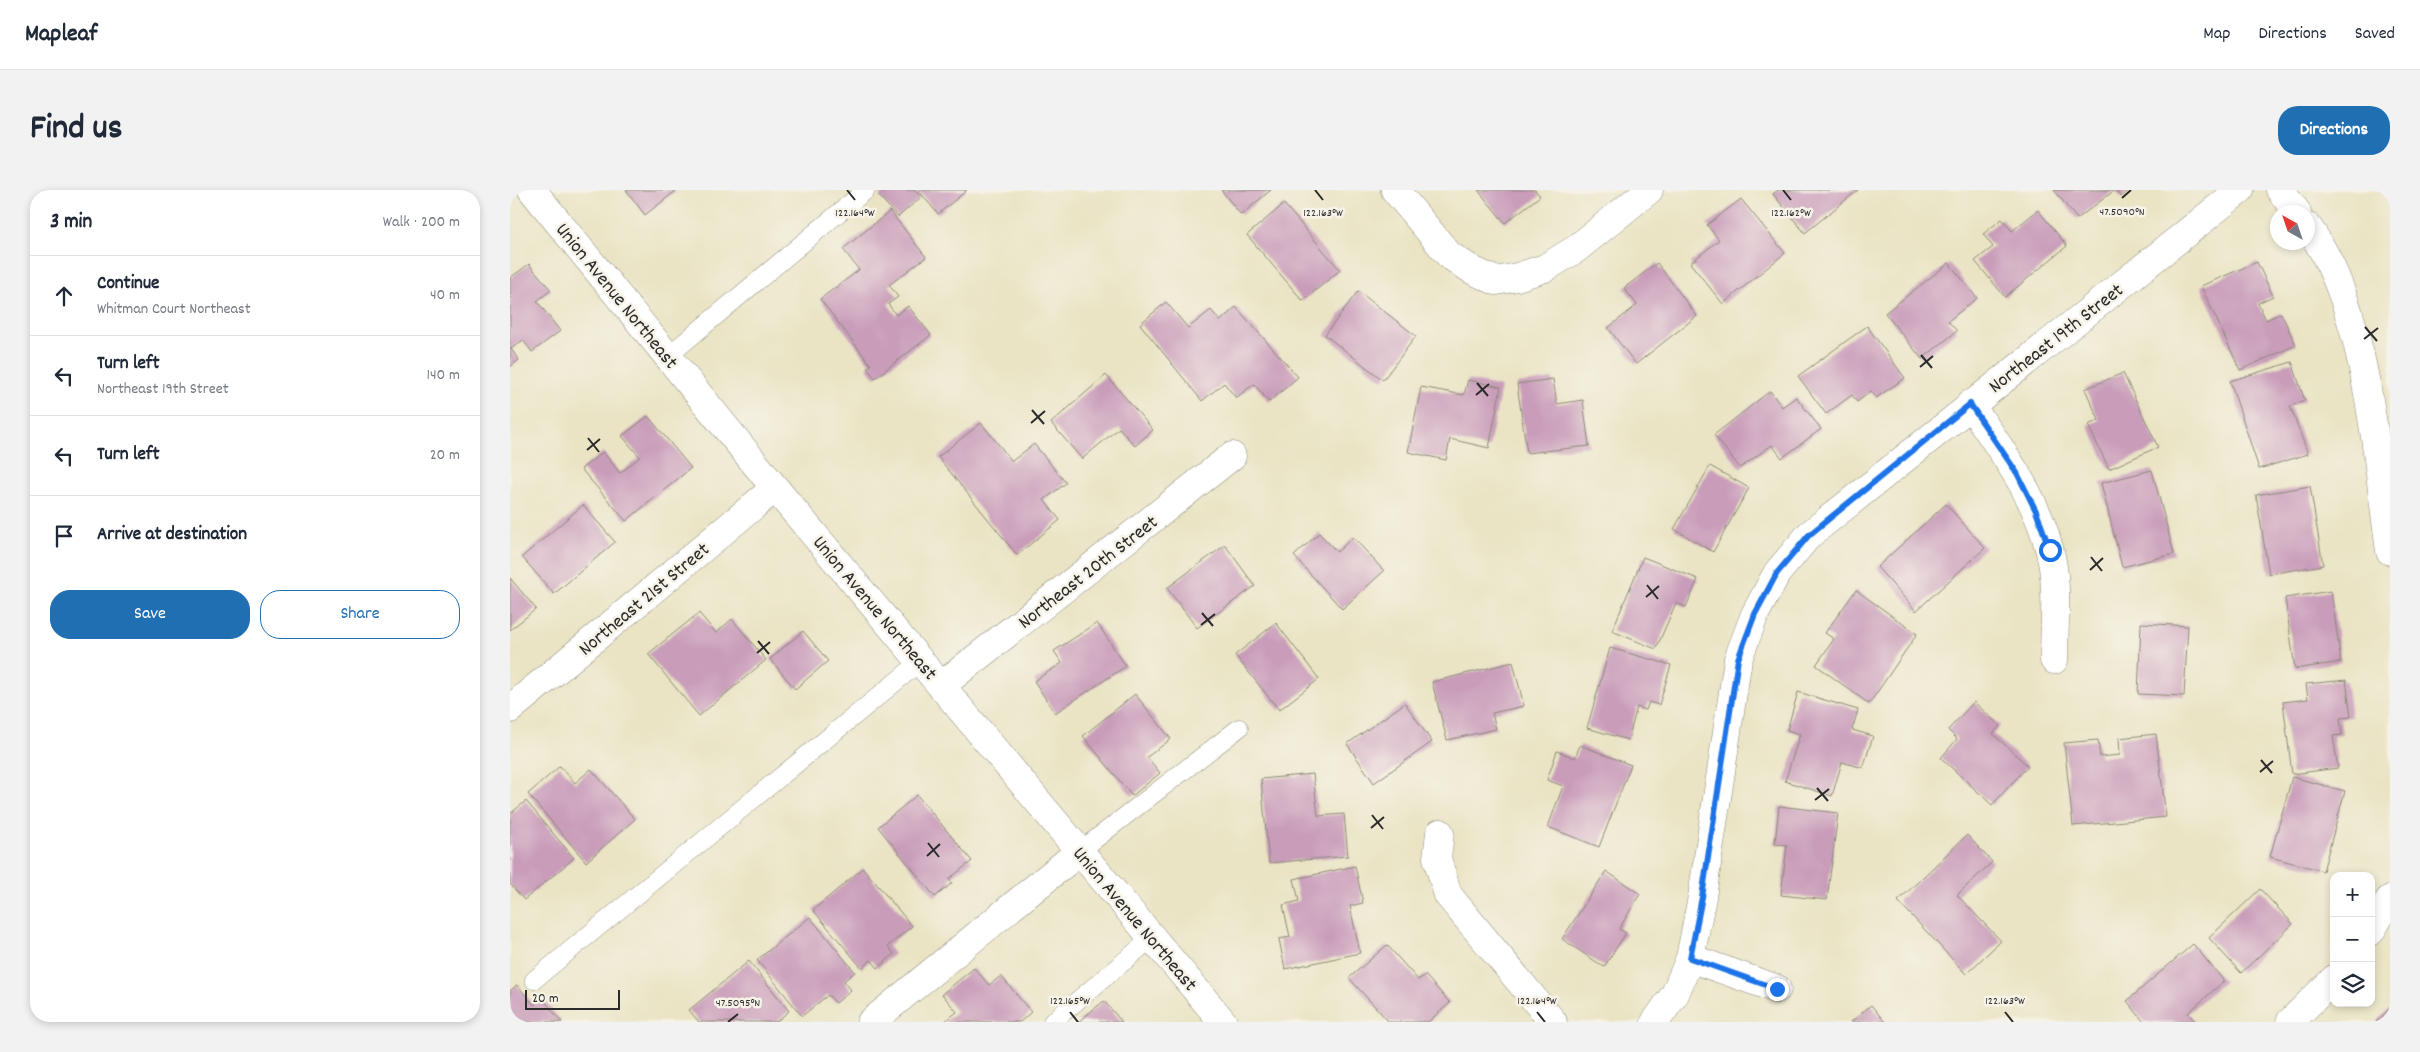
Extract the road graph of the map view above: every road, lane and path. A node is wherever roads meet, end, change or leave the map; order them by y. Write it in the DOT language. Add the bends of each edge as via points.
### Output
graph roads {
  1 [pos="532,190"];
  2 [pos="866,190"];
  3 [pos="1394,190"];
  4 [pos="1649,190"];
  5 [pos="2240,190"];
  6 [pos="2280,190"];
  7 [pos="2292,205"];
  8 [pos="2315,240"];
  9 [pos="668,356"];
  10 [pos="1970,404"];
  11 [pos="1232,456"];
  12 [pos="775,488"];
  13 [pos="2390,551"];
  14 [pos="2054,660"];
  15 [pos="921,661"];
  16 [pos="942,686"];
  17 [pos="510,708"];
  18 [pos="1239,728"];
  19 [pos="1440,833"];
  20 [pos="1080,851"];
  21 [pos="2390,899"];
  22 [pos="2375,924"];
  23 [pos="1153,937"];
  24 [pos="1690,958"];
  25 [pos="534,980"];
  26 [pos="2330,983"];
  27 [pos="1777,989"];
  28 [pos="871,1022"];
  29 [pos="1052,1022"];
  30 [pos="1224,1022"];
  31 [pos="1553,1022"];
  32 [pos="1655,1022"];
  33 [pos="2290,1022"];
  1 -- 9 [label="street, Union Avenue Northeast"];
  2 -- 9 [label="lane"];
  3 -- 4 [label="street" via="1449,255 1496,281 1517,277 1576,249"];
  5 -- 10 [label="street, Northeast 19th Street"];
  6 -- 7 [label="street"];
  8 -- 13 [label="street" via="2335,277 2353,331 2369,400"];
  9 -- 12 [label="street, Union Avenue Northeast"];
  10 -- 14 [label="street" via="2017,473 2050,550 2054,583"];
  10 -- 24 [label="street, Northeast 19th Street" via="1809,535 1777,573 1755,614 1738,659"];
  11 -- 16 [label="street, Northeast 20th Street"];
  12 -- 15 [label="street, Union Avenue Northeast"];
  12 -- 17 [label="street, Northeast 21st Street"];
  15 -- 16 [label="street, Union Avenue Northeast"];
  15 -- 25 [label="lane"];
  16 -- 20 [label="street, Union Avenue Northeast"];
  18 -- 20 [label="lane"];
  19 -- 31 [label="street" via="1437,858 1448,895"];
  20 -- 23 [label="street, Union Avenue Northeast"];
  20 -- 28 [label="street"];
  21 -- 22 [label="street"];
  23 -- 29 [label="lane"];
  23 -- 30 [label="street, Union Avenue Northeast"];
  24 -- 27 [label="street"];
  24 -- 32 [label="street, Northeast 19th Street" via="1675,994"];
  26 -- 33 [label="street"];
}
